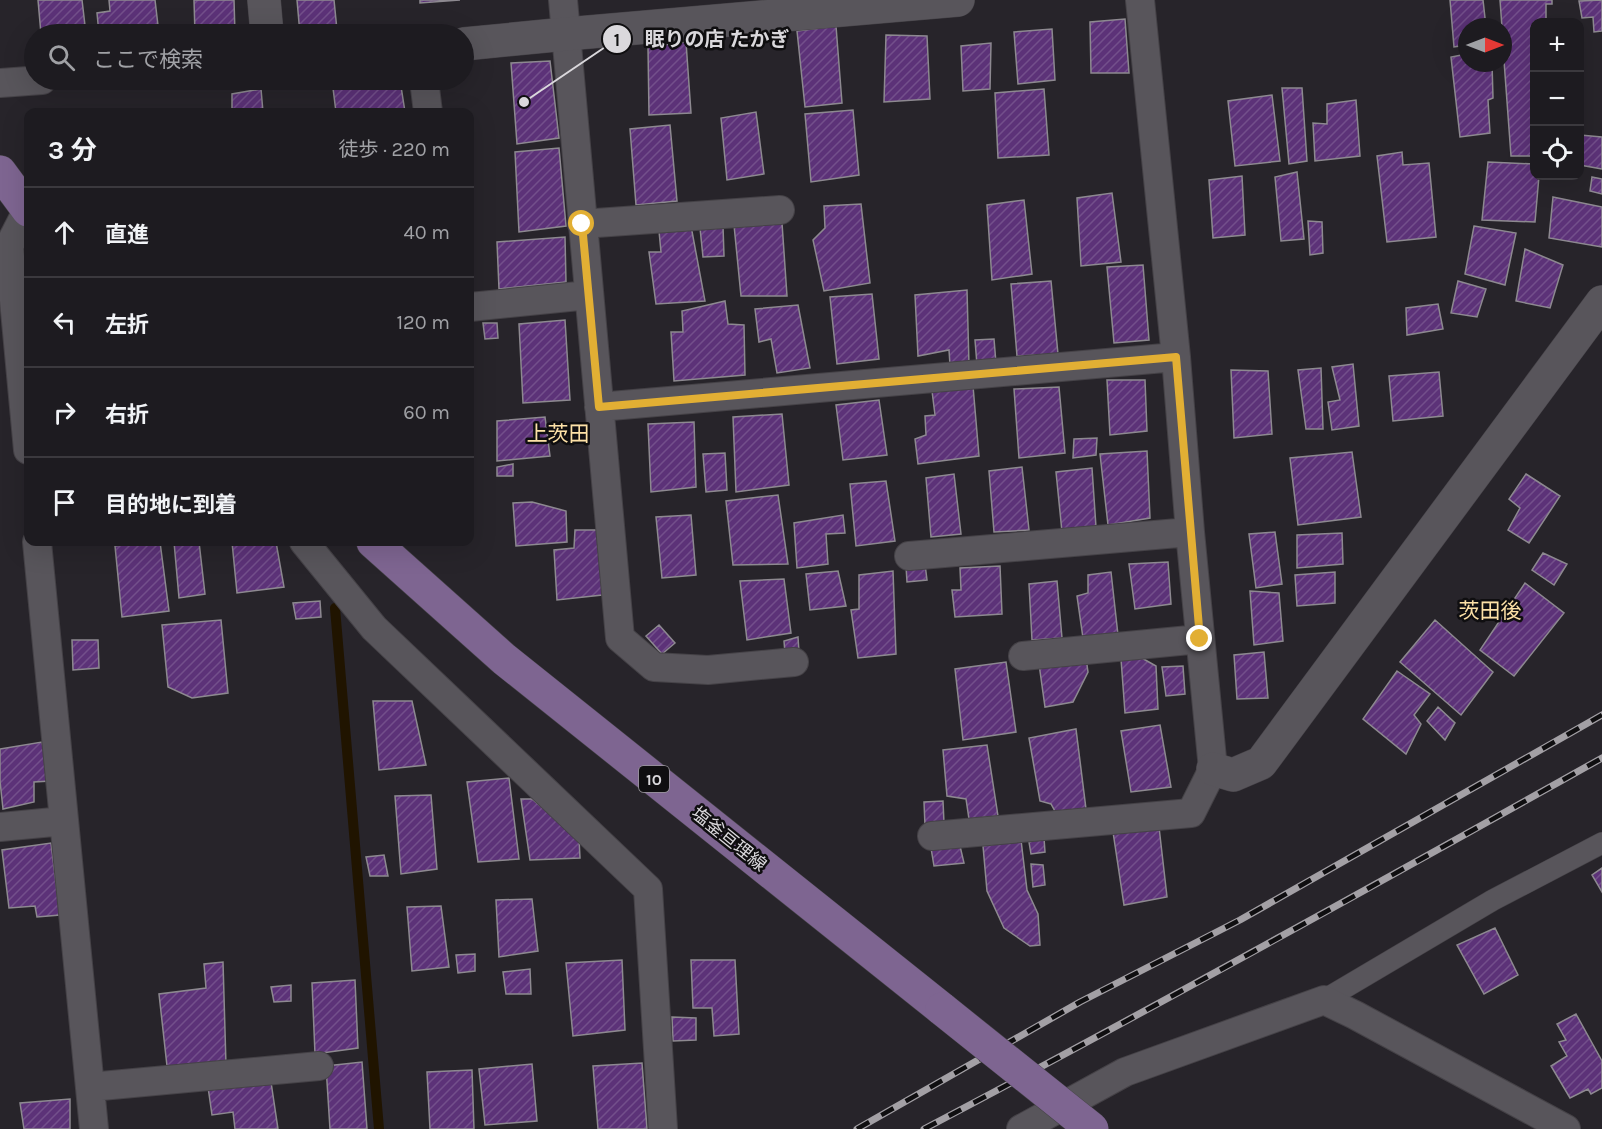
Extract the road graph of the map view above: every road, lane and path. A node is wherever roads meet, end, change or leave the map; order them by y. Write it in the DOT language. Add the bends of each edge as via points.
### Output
graph roads {
  1 [pos="264,0"];
  2 [pos="563,0"];
  3 [pos="958,0"];
  4 [pos="1140,0"];
  5 [pos="266,24"];
  6 [pos="566,34"];
  7 [pos="474,43"];
  8 [pos="24,81"];
  9 [pos="0,83"];
  10 [pos="425,90"];
  11 [pos="428,108"];
  12 [pos="0,172"];
  13 [pos="24,205"];
  14 [pos="780,210"];
  15 [pos="24,218"];
  16 [pos="582,224"];
  17 [pos="589,295"];
  18 [pos="1602,302"];
  19 [pos="474,307"];
  20 [pos="1176,357"];
  21 [pos="24,407"];
  22 [pos="599,407"];
  23 [pos="1190,532"];
  24 [pos="37,546"];
  25 [pos="307,546"];
  26 [pos="377,546"];
  27 [pos="909,556"];
  28 [pos="1200,639"];
  29 [pos="1023,657"];
  30 [pos="794,662"];
  31 [pos="1213,769"];
  32 [pos="64,821"];
  33 [pos="0,827"];
  34 [pos="932,836"];
  35 [pos="1602,843"];
  36 [pos="1324,1000"];
  37 [pos="319,1066"];
  38 [pos="90,1087"];
  39 [pos="94,1129"];
  40 [pos="663,1129"];
  41 [pos="1021,1129"];
  42 [pos="1092,1129"];
  43 [pos="1566,1129"];
  1 -- 5 [label="street"];
  2 -- 6 [label="street"];
  3 -- 6 [label="street"];
  4 -- 20 [label="street"];
  6 -- 7 [label="street"];
  6 -- 16 [label="street"];
  8 -- 9 [label="street"];
  10 -- 11 [label="street"];
  12 -- 13 [label="main road"];
  14 -- 16 [label="street"];
  15 -- 21 [label="street" via="9,246"];
  16 -- 17 [label="street"];
  17 -- 19 [label="street"];
  17 -- 22 [label="street"];
  18 -- 31 [label="street" via="1261,762 1233,775"];
  20 -- 22 [label="street"];
  20 -- 23 [label="street"];
  22 -- 30 [label="street" via="620,638 654,667 708,670"];
  23 -- 27 [label="street"];
  23 -- 28 [label="street"];
  24 -- 32 [label="street"];
  25 -- 40 [label="street" via="374,628 648,889"];
  26 -- 42 [label="main road, 塩釜亘理線 / 10, bridge" via="504,660"];
  28 -- 29 [label="street"];
  28 -- 31 [label="street"];
  31 -- 34 [label="street" via="1191,813"];
  32 -- 33 [label="street"];
  32 -- 38 [label="street"];
  35 -- 36 [label="street" via="1493,900"];
  36 -- 41 [label="street" via="1125,1072"];
  36 -- 43 [label="street"];
  37 -- 38 [label="street"];
  38 -- 39 [label="street"];
}
